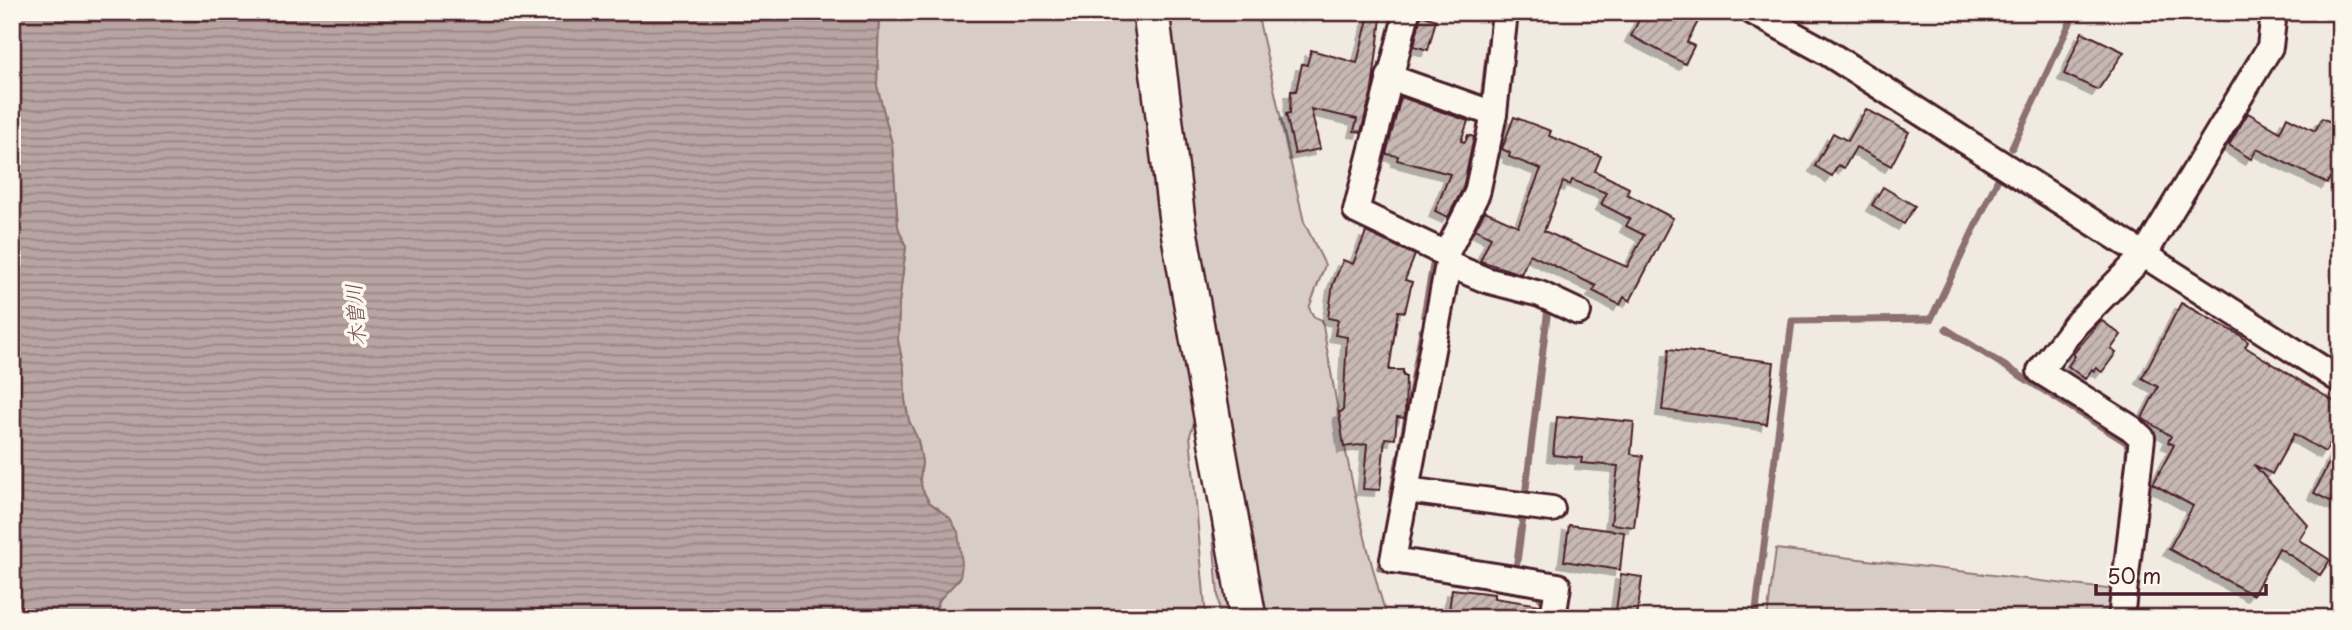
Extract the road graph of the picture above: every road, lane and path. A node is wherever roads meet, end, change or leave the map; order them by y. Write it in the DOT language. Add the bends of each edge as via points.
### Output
graph roads {
  1 [pos="1151,12"];
  2 [pos="1407,12"];
  3 [pos="1505,12"];
  4 [pos="1753,12"];
  5 [pos="2274,12"];
  6 [pos="1389,77"];
  7 [pos="1494,114"];
  8 [pos="2144,255"];
  9 [pos="1447,259"];
  10 [pos="1578,312"];
  11 [pos="2340,380"];
  12 [pos="1406,491"];
  13 [pos="1552,509"];
  14 [pos="1248,618"];
  15 [pos="1553,618"];
  16 [pos="2121,618"];
  1 -- 14 [label="street" via="1177,220"];
  2 -- 6 [label="street"];
  3 -- 7 [label="street"];
  4 -- 8 [label="street" via="1826,52"];
  5 -- 8 [label="street" via="2270,47"];
  6 -- 7 [label="street"];
  6 -- 9 [label="street" via="1356,211"];
  7 -- 9 [label="street" via="1477,193"];
  8 -- 11 [label="street"];
  8 -- 16 [label="street" via="2076,324 2040,371 2142,438"];
  9 -- 10 [label="street" via="1486,280 1540,294"];
  9 -- 12 [label="street"];
  12 -- 13 [label="street"];
  12 -- 15 [label="street" via="1393,560 1558,586"];
}
